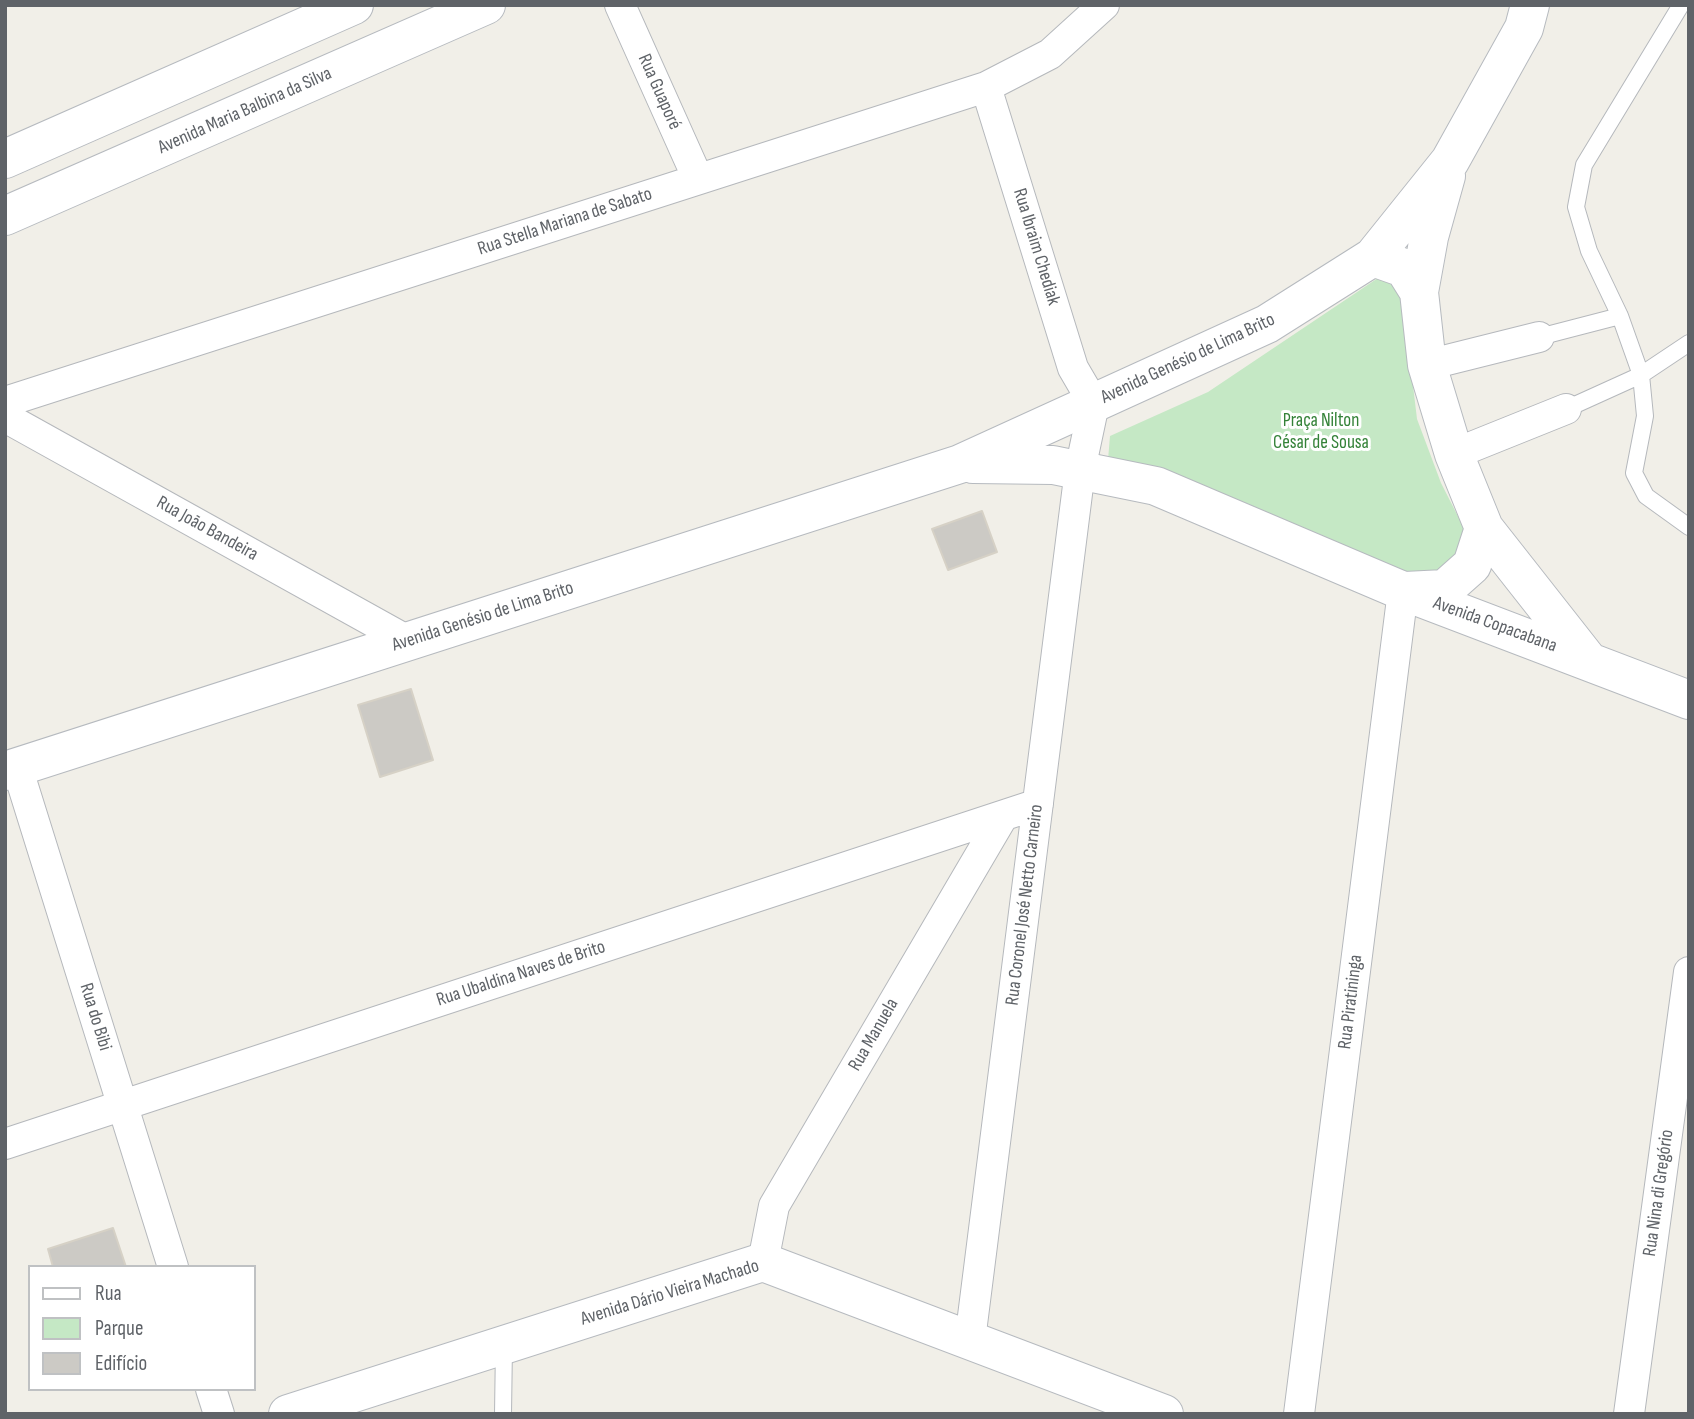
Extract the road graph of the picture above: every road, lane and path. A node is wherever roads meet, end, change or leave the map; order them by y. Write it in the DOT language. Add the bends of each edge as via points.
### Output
graph roads {
  1 [pos="354,5"];
  2 [pos="486,5"];
  3 [pos="620,5"];
  4 [pos="1104,5"];
  5 [pos="1530,5"];
  6 [pos="1681,5"];
  7 [pos="986,87"];
  8 [pos="5,159"];
  9 [pos="1450,160"];
  10 [pos="698,179"];
  11 [pos="5,216"];
  12 [pos="1373,257"];
  13 [pos="1419,292"];
  14 [pos="1620,316"];
  15 [pos="1539,337"];
  16 [pos="1689,343"];
  17 [pos="1427,365"];
  18 [pos="1641,375"];
  19 [pos="5,402"];
  20 [pos="1094,404"];
  21 [pos="1566,409"];
  22 [pos="5,417"];
  23 [pos="1454,454"];
  24 [pos="961,464"];
  25 [pos="1080,470"];
  26 [pos="1118,477"];
  27 [pos="1689,527"];
  28 [pos="1484,528"];
  29 [pos="1403,591"];
  30 [pos="408,641"];
  31 [pos="1587,659"];
  32 [pos="1689,700"];
  33 [pos="11,769"];
  34 [pos="1038,804"];
  35 [pos="1003,816"];
  36 [pos="1689,972"];
  37 [pos="122,1105"];
  38 [pos="5,1144"];
  39 [pos="763,1262"];
  40 [pos="172,1265"];
  41 [pos="970,1340"];
  42 [pos="504,1345"];
  43 [pos="212,1391"];
  44 [pos="219,1414"];
  45 [pos="288,1414"];
  46 [pos="503,1414"];
  47 [pos="1164,1414"];
  48 [pos="1299,1414"];
  49 [pos="1629,1414"];
  1 -- 8 [label="street"];
  2 -- 11 [label="street, Avenida Maria Balbina da Silva"];
  3 -- 10 [label="street, Rua Guaporé"];
  4 -- 7 [label="street, Rua Stella Mariana de Sabato" via="1050,54"];
  5 -- 9 [label="street, Avenida Genésio de Lima Brito" via="1524,28"];
  6 -- 14 [label="lane" via="1584,165 1576,207 1589,251"];
  7 -- 10 [label="street, Rua Stella Mariana de Sabato"];
  7 -- 20 [label="street, Rua Ibraim Chediak" via="1073,368"];
  9 -- 12 [label="street, Avenida Genésio de Lima Brito"];
  9 -- 13 [label="street, Avenida Genésio de Lima Brito"];
  10 -- 19 [label="street, Rua Stella Mariana de Sabato"];
  12 -- 13 [label="street" via="1404,268"];
  12 -- 20 [label="street, Avenida Genésio de Lima Brito" via="1267,324"];
  13 -- 17 [label="street, Avenida Genésio de Lima Brito"];
  14 -- 15 [label="lane"];
  14 -- 18 [label="lane"];
  15 -- 17 [label="street"];
  16 -- 18 [label="lane"];
  17 -- 23 [label="street, Avenida Genésio de Lima Brito"];
  18 -- 21 [label="lane"];
  18 -- 27 [label="lane" via="1645,416 1634,473 1646,496"];
  20 -- 24 [label="street, Avenida Genésio de Lima Brito"];
  20 -- 25 [label="street, Rua Coronel José Netto Carneiro"];
  21 -- 23 [label="street"];
  22 -- 30 [label="street, Rua João Bandeira"];
  23 -- 28 [label="street, Avenida Copacabana"];
  24 -- 25 [label="street, Avenida Genésio de Lima Brito" via="1053,465"];
  24 -- 30 [label="street, Avenida Genésio de Lima Brito"];
  25 -- 26 [label="street, Avenida Genésio de Lima Brito"];
  25 -- 34 [label="street, Rua Coronel José Netto Carneiro"];
  26 -- 29 [label="street, Avenida Copacabana" via="1156,485"];
  28 -- 29 [label="street" via="1472,565 1445,590"];
  28 -- 31 [label="street, Avenida Copacabana"];
  29 -- 31 [label="street, Avenida Copacabana"];
  29 -- 48 [label="street, Rua Piratininga"];
  30 -- 33 [label="street, Avenida Genésio de Lima Brito"];
  31 -- 32 [label="street, Avenida Copacabana"];
  33 -- 37 [label="street, Rua do Bibi"];
  34 -- 35 [label="street, Rua Ubaldina Naves de Brito"];
  34 -- 41 [label="street, Rua Coronel José Netto Carneiro"];
  35 -- 37 [label="street, Rua Ubaldina Naves de Brito"];
  35 -- 39 [label="street, Rua Manuela" via="774,1206"];
  36 -- 49 [label="street, Rua Nina di Gregório"];
  37 -- 38 [label="street, Rua Ubaldina Naves de Brito"];
  37 -- 40 [label="street, Rua do Bibi"];
  39 -- 41 [label="street, Avenida Dário Vieira Machado"];
  39 -- 42 [label="street, Avenida Dário Vieira Machado"];
  41 -- 47 [label="street, Avenida Dário Vieira Machado"];
  42 -- 45 [label="street, Avenida Dário Vieira Machado"];
  42 -- 46 [label="lane"];
  43 -- 44 [label="street"];
}
